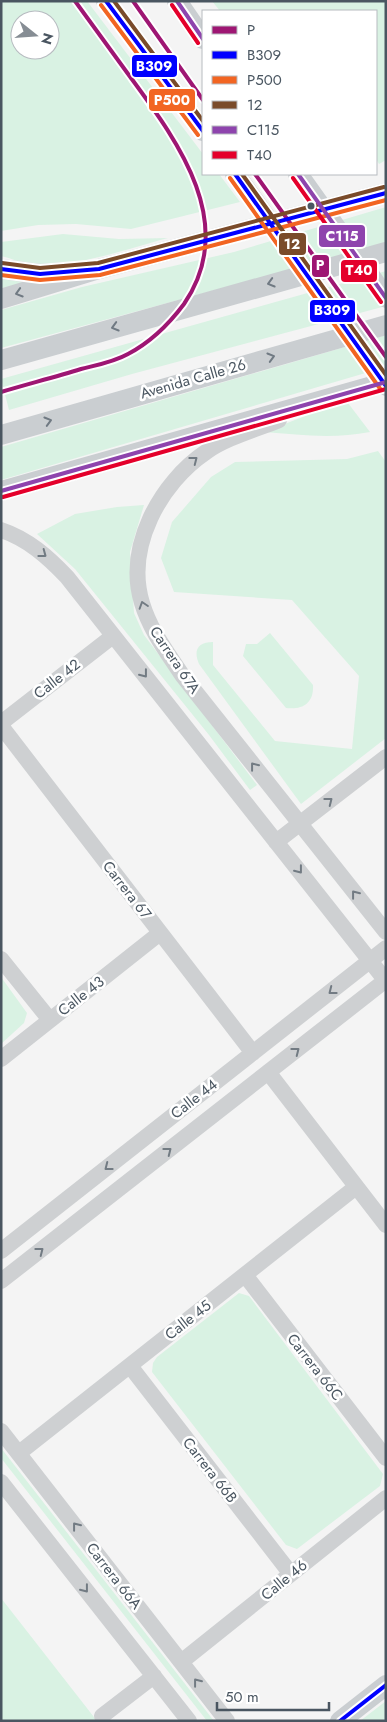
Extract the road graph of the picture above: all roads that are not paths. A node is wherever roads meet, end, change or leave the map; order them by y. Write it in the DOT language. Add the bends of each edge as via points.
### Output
graph roads {
  1 [pos="177,1"];
  2 [pos="111,7"];
  3 [pos="202,38"];
  4 [pos="202,130"];
  5 [pos="237,175"];
  6 [pos="299,175"];
  7 [pos="386,183"];
  8 [pos="386,193"];
  9 [pos="360,200"];
  10 [pos="386,252"];
  11 [pos="1,269"];
  12 [pos="99,269"];
  13 [pos="386,298"];
  14 [pos="1,299"];
  15 [pos="386,325"];
  16 [pos="1,360"];
  17 [pos="386,384"];
  18 [pos="328,399"];
  19 [pos="1,435"];
  20 [pos="1,491"];
  21 [pos="1,530"];
  22 [pos="114,636"];
  23 [pos="1,725"];
  24 [pos="386,757"];
  25 [pos="300,824"];
  26 [pos="276,842"];
  27 [pos="386,932"];
  28 [pos="160,933"];
  29 [pos="386,948"];
  30 [pos="1,959"];
  31 [pos="370,960"];
  32 [pos="386,980"];
  33 [pos="50,1020"];
  34 [pos="253,1053"];
  35 [pos="1,1059"];
  36 [pos="268,1072"];
  37 [pos="356,1187"];
  38 [pos="386,1225"];
  39 [pos="1,1251"];
  40 [pos="245,1275"];
  41 [pos="1,1281"];
  42 [pos="130,1366"];
  43 [pos="1,1431"];
  44 [pos="19,1453"];
  45 [pos="386,1458"];
  46 [pos="1,1482"];
  47 [pos="386,1498"];
  48 [pos="291,1574"];
  49 [pos="181,1662"];
  50 [pos="154,1676"];
  51 [pos="386,1685"];
  52 [pos="102,1716"];
  53 [pos="189,1721"];
  54 [pos="227,1721"];
  55 [pos="340,1721"];
  1 -- 3 [label="main road"];
  2 -- 4 [label="main road"];
  5 -- 17 [label="main road, bridge"];
  6 -- 13 [label="main road, bridge"];
  7 -- 9 [label="main road"];
  8 -- 9 [label="main road"];
  9 -- 12 [label="main road"];
  10 -- 16 [label="main road, one-way"];
  11 -- 12 [label="main road" via="40,274"];
  12 -- 14 [label="main road, one-way"];
  19 -- 15 [label="main road, Avenida Calle 26, one-way"];
  17 -- 18 [label="main road"];
  18 -- 20 [label="main road"];
  25 -- 18 [label="street, Carrera 67A, one-way" via="182,676 154,632 141,602 139,558 146,530 161,496 188,465 208,450"];
  21 -- 22 [label="street, Carrera 67A, one-way" via="16,535 47,556"];
  22 -- 23 [label="street, Calle 42"];
  22 -- 26 [label="street, Carrera 67A, one-way"];
  23 -- 28 [label="street, Carrera 67"];
  25 -- 24 [label="street, one-way"];
  25 -- 26 [label="street"];
  27 -- 25 [label="street, Carrera 67A, one-way"];
  26 -- 31 [label="street, Carrera 67A, one-way"];
  28 -- 33 [label="street, Calle 43"];
  28 -- 34 [label="street, Carrera 67"];
  29 -- 31 [label="street, Calle 44"];
  30 -- 33 [label="street"];
  31 -- 32 [label="street, Carrera 67A"];
  31 -- 34 [label="street, Calle 44, one-way"];
  36 -- 32 [label="street, Calle 44, one-way"];
  33 -- 35 [label="street, Calle 43"];
  34 -- 39 [label="street, Calle 44, one-way"];
  36 -- 37 [label="street"];
  41 -- 36 [label="street, Calle 44, one-way"];
  37 -- 38 [label="street"];
  37 -- 40 [label="street, Calle 45"];
  40 -- 42 [label="street, Calle 45"];
  40 -- 45 [label="street, Carrera 66C"];
  42 -- 44 [label="street, Calle 45"];
  42 -- 48 [label="street, Carrera 66B"];
  43 -- 44 [label="street, Carrera 66A"];
  49 -- 44 [label="street, Carrera 66A, one-way"];
  46 -- 50 [label="street, Carrera 66A, one-way"];
  47 -- 48 [label="street, Calle 46"];
  48 -- 49 [label="street, Calle 46"];
  54 -- 49 [label="street, Carrera 66A, one-way"];
  50 -- 52 [label="street"];
  50 -- 53 [label="street, Carrera 66A"];
  51 -- 55 [label="main road"];
}
